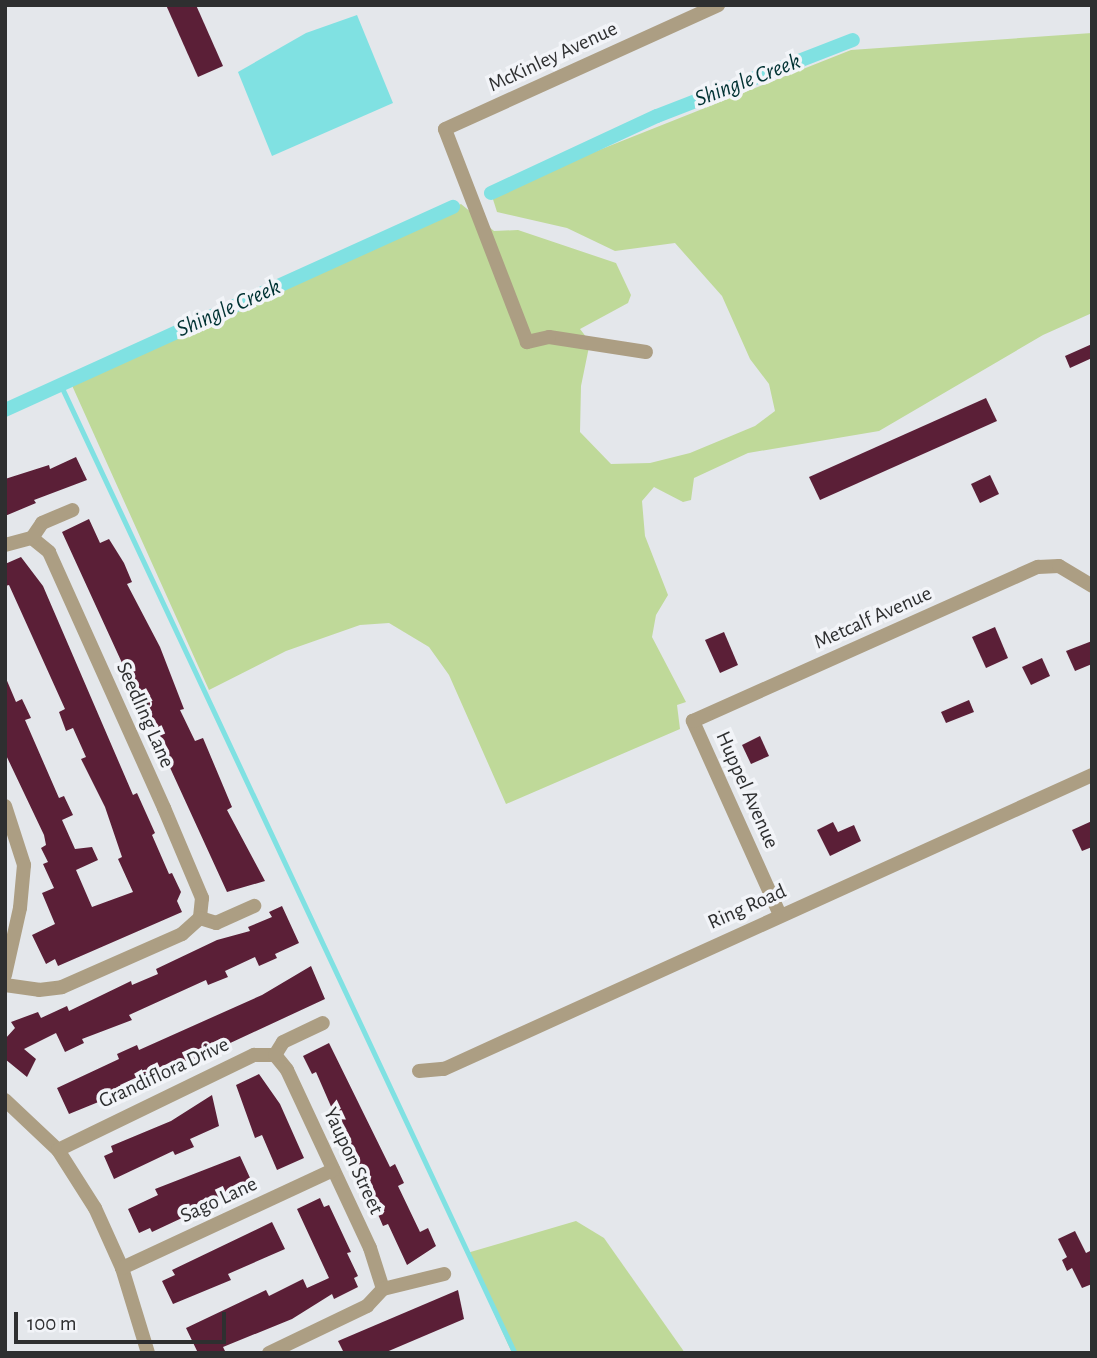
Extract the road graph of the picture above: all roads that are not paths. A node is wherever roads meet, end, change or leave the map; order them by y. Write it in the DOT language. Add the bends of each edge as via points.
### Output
graph roads {
  1 [pos="718,5"];
  2 [pos="646,352"];
  3 [pos="72,510"];
  4 [pos="32,538"];
  5 [pos="5,545"];
  6 [pos="1092,586"];
  7 [pos="692,721"];
  8 [pos="1092,775"];
  9 [pos="5,806"];
  10 [pos="254,906"];
  11 [pos="780,915"];
  12 [pos="200,918"];
  13 [pos="5,975"];
  14 [pos="5,985"];
  15 [pos="323,1023"];
  16 [pos="275,1055"];
  17 [pos="419,1071"];
  18 [pos="5,1100"];
  19 [pos="58,1150"];
  20 [pos="333,1170"];
  21 [pos="122,1268"];
  22 [pos="444,1274"];
  23 [pos="383,1289"];
  24 [pos="148,1353"];
  25 [pos="269,1353"];
  1 -- 2 [label="street, McKinley Avenue" via="445,130 527,342 549,337"];
  3 -- 4 [label="street" via="42,523"];
  4 -- 5 [label="street"];
  4 -- 12 [label="street, Seedling Lane" via="49,552 164,808 202,898"];
  6 -- 7 [label="street, Metcalf Avenue" via="1072,571 1038,567"];
  7 -- 11 [label="street, Huppel Avenue"];
  8 -- 11 [label="street, Ring Road"];
  9 -- 13 [label="street" via="24,864"];
  10 -- 12 [label="street" via="216,923"];
  11 -- 17 [label="street, Ring Road" via="444,1069"];
  12 -- 14 [label="street" via="182,934 62,988"];
  15 -- 16 [label="street, Grandiflora Drive" via="283,1042"];
  16 -- 19 [label="street, Grandiflora Drive" via="254,1055"];
  16 -- 20 [label="street, Yaupon Street" via="288,1070"];
  18 -- 19 [label="street"];
  19 -- 21 [label="street" via="95,1209"];
  20 -- 21 [label="street, Sago Lane"];
  20 -- 23 [label="street, Yaupon Street" via="370,1248"];
  21 -- 24 [label="street"];
  22 -- 23 [label="street"];
  23 -- 25 [label="street" via="367,1306"];
}
